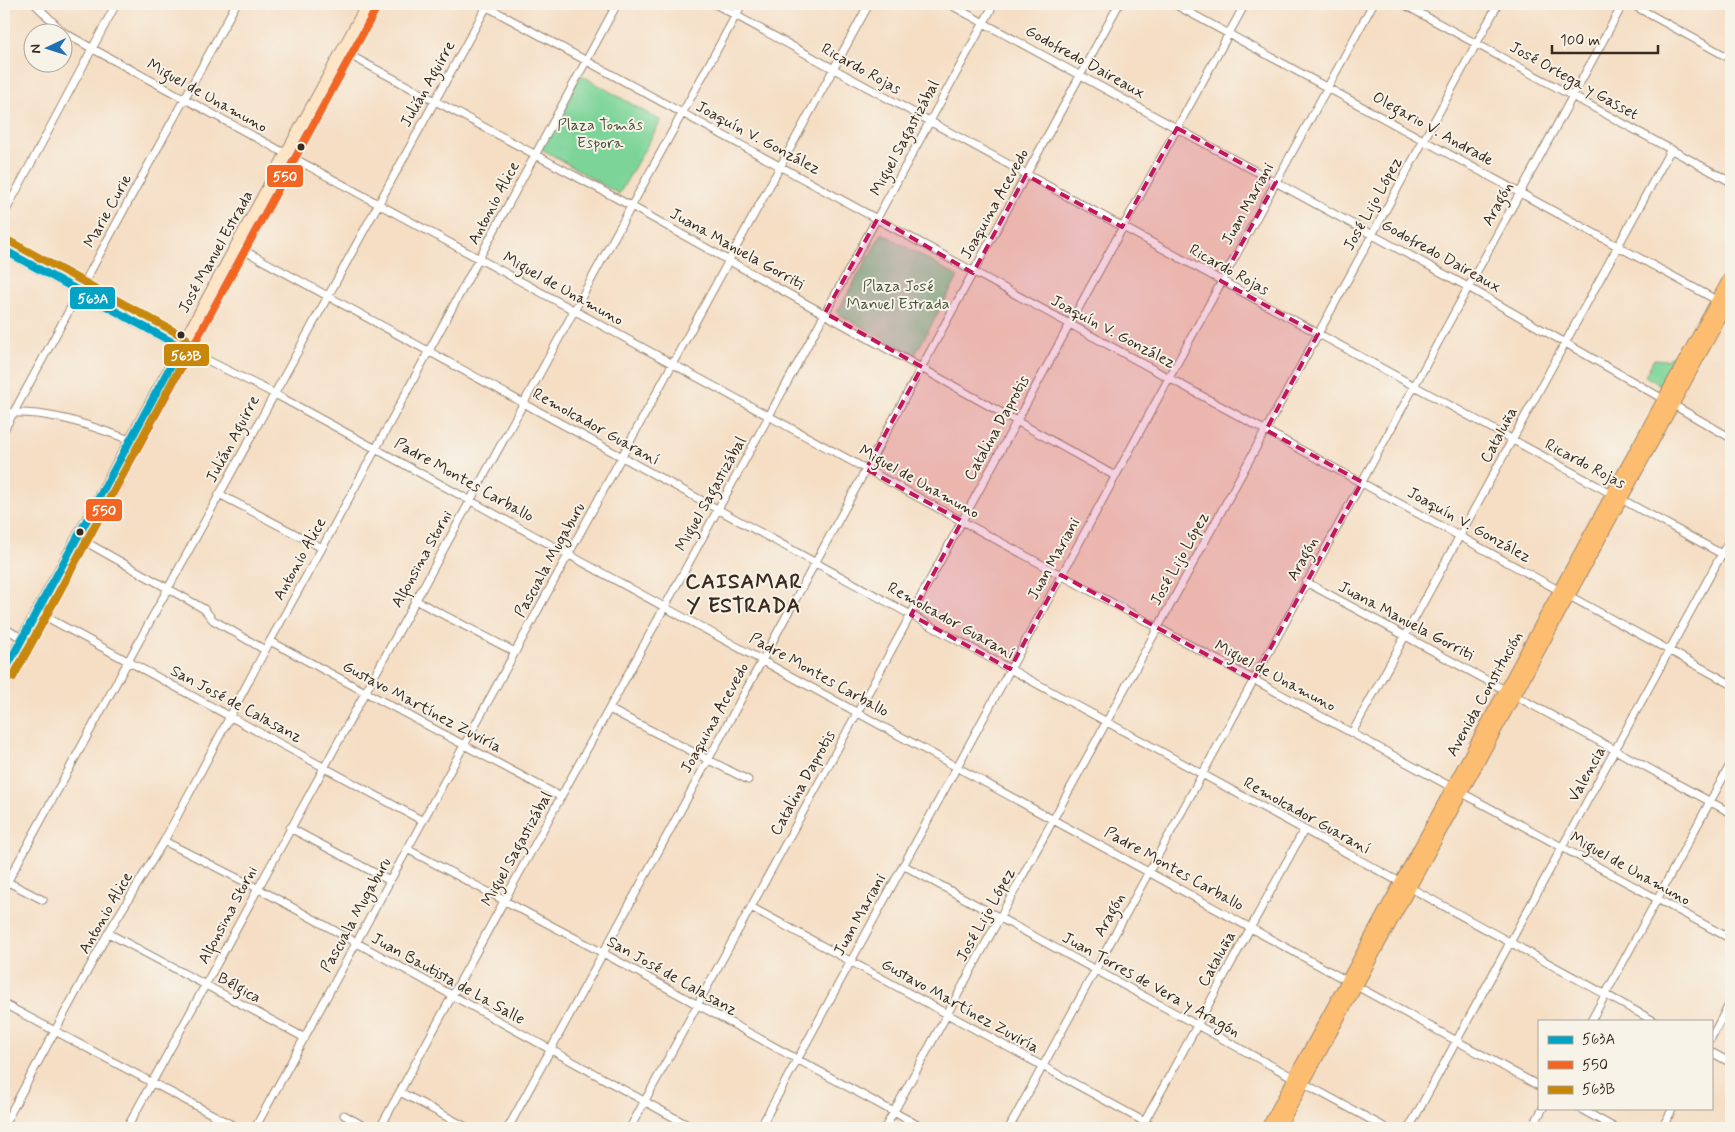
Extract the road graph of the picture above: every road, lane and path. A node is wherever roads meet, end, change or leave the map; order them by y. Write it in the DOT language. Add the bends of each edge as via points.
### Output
graph roads {
  1 [pos="35,4"];
  2 [pos="116,4"];
  3 [pos="236,4"];
  4 [pos="368,4"];
  5 [pos="618,4"];
  6 [pos="715,4"];
  7 [pos="742,4"];
  8 [pos="868,4"];
  9 [pos="949,4"];
  10 [pos="994,4"];
  11 [pos="1120,4"];
  12 [pos="1174,4"];
  13 [pos="1244,4"];
  14 [pos="1373,4"];
  15 [pos="1403,4"];
  16 [pos="1498,4"];
  17 [pos="1623,4"];
  18 [pos="1630,4"];
  19 [pos="485,5"];
  20 [pos="735,15"];
  21 [pos="984,22"];
  22 [pos="1228,33"];
  23 [pos="1476,44"];
  24 [pos="93,49"];
  25 [pos="342,51"];
  26 [pos="1731,59"];
  27 [pos="586,60"];
  28 [pos="833,69"];
  29 [pos="1080,75"];
  30 [pos="1327,87"];
  31 [pos="1573,96"];
  32 [pos="184,99"];
  33 [pos="435,101"];
  34 [pos="683,113"];
  35 [pos="929,122"];
  36 [pos="1177,128"];
  37 [pos="1424,140"];
  38 [pos="1671,149"];
  39 [pos="286,154"];
  40 [pos="536,154"];
  41 [pos="780,166"];
  42 [pos="1026,175"];
  43 [pos="1276,182"];
  44 [pos="1731,182"];
  45 [pos="1520,192"];
  46 [pos="378,204"];
  47 [pos="631,206"];
  48 [pos="4,214"];
  49 [pos="878,218"];
  50 [pos="1122,227"];
  51 [pos="1372,234"];
  52 [pos="236,246"];
  53 [pos="1618,246"];
  54 [pos="4,250"];
  55 [pos="479,259"];
  56 [pos="729,261"];
  57 [pos="973,273"];
  58 [pos="1731,275"];
  59 [pos="1222,282"];
  60 [pos="1468,286"];
  61 [pos="79,292"];
  62 [pos="328,296"];
  63 [pos="1727,303"];
  64 [pos="574,310"];
  65 [pos="825,314"];
  66 [pos="1069,325"];
  67 [pos="1318,334"];
  68 [pos="1565,343"];
  69 [pos="181,348"];
  70 [pos="429,352"];
  71 [pos="672,365"];
  72 [pos="922,367"];
  73 [pos="1169,378"];
  74 [pos="1414,386"];
  75 [pos="273,393"];
  76 [pos="1668,402"];
  77 [pos="523,403"];
  78 [pos="14,412"];
  79 [pos="4,413"];
  80 [pos="768,416"];
  81 [pos="1017,420"];
  82 [pos="4,430"];
  83 [pos="1266,430"];
  84 [pos="1731,438"];
  85 [pos="130,440"];
  86 [pos="1512,440"];
  87 [pos="376,449"];
  88 [pos="622,457"];
  89 [pos="866,469"];
  90 [pos="1115,476"];
  91 [pos="1362,482"];
  92 [pos="219,494"];
  93 [pos="1617,497"];
  94 [pos="470,500"];
  95 [pos="718,510"];
  96 [pos="962,521"];
  97 [pos="1460,536"];
  98 [pos="1731,537"];
  99 [pos="76,538"];
  100 [pos="322,548"];
  101 [pos="569,554"];
  102 [pos="1722,554"];
  103 [pos="1731,559"];
  104 [pos="815,563"];
  105 [pos="1061,575"];
  106 [pos="1306,582"];
  107 [pos="167,590"];
  108 [pos="1564,593"];
  109 [pos="415,600"];
  110 [pos="664,607"];
  111 [pos="36,612"];
  112 [pos="910,615"];
  113 [pos="4,628"];
  114 [pos="1158,628"];
  115 [pos="1405,636"];
  116 [pos="22,638"];
  117 [pos="270,641"];
  118 [pos="265,650"];
  119 [pos="1670,650"];
  120 [pos="515,652"];
  121 [pos="128,661"];
  122 [pos="762,661"];
  123 [pos="1010,669"];
  124 [pos="4,672"];
  125 [pos="1254,680"];
  126 [pos="1731,684"];
  127 [pos="364,692"];
  128 [pos="1510,693"];
  129 [pos="609,709"];
  130 [pos="857,713"];
  131 [pos="231,717"];
  132 [pos="1107,722"];
  133 [pos="1352,733"];
  134 [pos="464,746"];
  135 [pos="1615,750"];
  136 [pos="708,760"];
  137 [pos="1731,763"];
  138 [pos="323,767"];
  139 [pos="957,767"];
  140 [pos="1202,774"];
  141 [pos="748,780"];
  142 [pos="1457,790"];
  143 [pos="561,797"];
  144 [pos="1710,802"];
  145 [pos="1731,813"];
  146 [pos="1053,820"];
  147 [pos="423,821"];
  148 [pos="290,828"];
  149 [pos="1304,830"];
  150 [pos="164,840"];
  151 [pos="1562,848"];
  152 [pos="407,849"];
  153 [pos="903,865"];
  154 [pos="1148,872"];
  155 [pos="390,881"];
  156 [pos="5,883"];
  157 [pos="1405,885"];
  158 [pos="259,889"];
  159 [pos="1657,899"];
  160 [pos="43,900"];
  161 [pos="504,902"];
  162 [pos="751,907"];
  163 [pos="1000,918"];
  164 [pos="1250,928"];
  165 [pos="108,933"];
  166 [pos="1731,939"];
  167 [pos="1510,942"];
  168 [pos="356,944"];
  169 [pos="603,953"];
  170 [pos="850,962"];
  171 [pos="1095,970"];
  172 [pos="1352,984"];
  173 [pos="206,986"];
  174 [pos="1605,994"];
  175 [pos="452,997"];
  176 [pos="1731,1001"];
  177 [pos="4,1004"];
  178 [pos="698,1005"];
  179 [pos="947,1014"];
  180 [pos="1592,1020"];
  181 [pos="1652,1020"];
  182 [pos="1197,1025"];
  183 [pos="56,1032"];
  184 [pos="1712,1036"];
  185 [pos="305,1038"];
  186 [pos="1457,1041"];
  187 [pos="550,1050"];
  188 [pos="1712,1053"];
  189 [pos="797,1060"];
  190 [pos="1731,1063"];
  191 [pos="1042,1066"];
  192 [pos="1299,1081"];
  193 [pos="152,1082"];
  194 [pos="1538,1085"];
  195 [pos="400,1092"];
  196 [pos="644,1102"];
  197 [pos="1542,1110"];
  198 [pos="1583,1110"];
  199 [pos="1672,1110"];
  200 [pos="894,1112"];
  201 [pos="344,1115"];
  202 [pos="4,1125"];
  203 [pos="1142,1125"];
  204 [pos="127,1128"];
  205 [pos="238,1128"];
  206 [pos="255,1128"];
  207 [pos="367,1128"];
  208 [pos="380,1128"];
  209 [pos="468,1128"];
  210 [pos="508,1128"];
  211 [pos="630,1128"];
  212 [pos="693,1128"];
  213 [pos="760,1128"];
  214 [pos="885,1128"];
  215 [pos="923,1128"];
  216 [pos="1009,1128"];
  217 [pos="1156,1128"];
  218 [pos="1267,1128"];
  219 [pos="1279,1128"];
  220 [pos="1386,1128"];
  221 [pos="1409,1128"];
  222 [pos="1532,1128"];
  223 [pos="1615,1128"];
  224 [pos="1662,1128"];
  1 -- 24 [label="street, Miguel de Unamuno" via="63,32"];
  2 -- 24 [label="street"];
  3 -- 32 [label="street, Marie Curie"];
  4 -- 25 [label="main road, José Manuel Estrada"];
  5 -- 27 [label="street, Antonio Alice"];
  6 -- 20 [label="street, Ricardo Rojas"];
  7 -- 20 [label="street, Alfonsina Storni"];
  8 -- 28 [label="street, Pascuala Mugaburu"];
  9 -- 21 [label="street, Godofredo Daireaux"];
  10 -- 21 [label="street, Miguel Sagastizábal"];
  11 -- 29 [label="street, Joaquina Acevedo"];
  12 -- 22 [label="street, Olegario V. Andrade"];
  13 -- 22 [label="street, Catalina Daprotis"];
  14 -- 30 [label="street, Juan Mariani"];
  15 -- 23 [label="street, José Ortega y Gasset"];
  16 -- 23 [label="street, José Lijo López"];
  17 -- 31 [label="street, Aragón"];
  18 -- 26 [label="street"];
  19 -- 27 [label="street, Joaquín V. González"];
  19 -- 33 [label="street, Julián Aguirre"];
  20 -- 28 [label="street, Ricardo Rojas"];
  20 -- 34 [label="street, Alfonsina Storni"];
  21 -- 29 [label="street, Godofredo Daireaux"];
  21 -- 35 [label="street, Miguel Sagastizábal"];
  22 -- 30 [label="street, Olegario V. Andrade"];
  22 -- 36 [label="street, Catalina Daprotis"];
  23 -- 31 [label="street, José Ortega y Gasset"];
  23 -- 37 [label="street, José Lijo López"];
  24 -- 32 [label="street, Miguel de Unamuno"];
  24 -- 48 [label="street"];
  25 -- 33 [label="street, Juana Manuela Gorriti"];
  25 -- 39 [label="main road, José Manuel Estrada"];
  27 -- 34 [label="street, Joaquín V. González"];
  27 -- 40 [label="street, Antonio Alice"];
  28 -- 35 [label="street, Ricardo Rojas"];
  28 -- 41 [label="street, Pascuala Mugaburu"];
  29 -- 36 [label="street, Godofredo Daireaux"];
  29 -- 42 [label="street, Joaquina Acevedo"];
  30 -- 37 [label="street, Olegario V. Andrade"];
  30 -- 43 [label="street, Juan Mariani"];
  31 -- 38 [label="street, José Ortega y Gasset"];
  31 -- 45 [label="street, Aragón"];
  32 -- 39 [label="street, Miguel de Unamuno"];
  32 -- 61 [label="street, Marie Curie"];
  33 -- 40 [label="street, Juana Manuela Gorriti"];
  33 -- 46 [label="street, Julián Aguirre"];
  34 -- 41 [label="street, Joaquín V. González"];
  34 -- 47 [label="street, Alfonsina Storni"];
  35 -- 42 [label="street, Ricardo Rojas"];
  35 -- 49 [label="street, Miguel Sagastizábal"];
  36 -- 43 [label="street, Godofredo Daireaux"];
  36 -- 50 [label="street, Catalina Daprotis"];
  37 -- 45 [label="street, Olegario V. Andrade"];
  37 -- 51 [label="street, José Lijo López"];
  38 -- 44 [label="street, José Ortega y Gasset"];
  38 -- 53 [label="street, Cataluña"];
  39 -- 46 [label="street, Miguel de Unamuno"];
  39 -- 52 [label="main road, José Manuel Estrada"];
  40 -- 47 [label="street, Juana Manuela Gorriti"];
  40 -- 55 [label="street, Antonio Alice"];
  41 -- 49 [label="street, Joaquín V. González"];
  41 -- 56 [label="street, Pascuala Mugaburu"];
  42 -- 50 [label="street, Ricardo Rojas"];
  42 -- 57 [label="street, Joaquina Acevedo"];
  43 -- 51 [label="street, Godofredo Daireaux"];
  43 -- 59 [label="street, Juan Mariani"];
  45 -- 53 [label="street, Olegario V. Andrade"];
  45 -- 60 [label="street, Aragón"];
  46 -- 55 [label="street, Miguel de Unamuno"];
  46 -- 62 [label="street, Julián Aguirre"];
  47 -- 56 [label="street, Juana Manuela Gorriti"];
  47 -- 64 [label="street, Alfonsina Storni"];
  49 -- 57 [label="street, Joaquín V. González"];
  49 -- 65 [label="street, Miguel Sagastizábal"];
  50 -- 59 [label="street, Ricardo Rojas"];
  50 -- 66 [label="street, Catalina Daprotis"];
  51 -- 60 [label="street, Godofredo Daireaux"];
  51 -- 67 [label="street, José Lijo López"];
  52 -- 62 [label="street, Remolcador Guaraní"];
  52 -- 69 [label="main road, José Manuel Estrada"];
  53 -- 63 [label="street, Olegario V. Andrade"];
  53 -- 68 [label="street, Cataluña"];
  54 -- 61 [label="street, Padre Montes Carballo"];
  55 -- 64 [label="street, Miguel de Unamuno"];
  55 -- 70 [label="street, Antonio Alice"];
  56 -- 65 [label="street, Juana Manuela Gorriti"];
  56 -- 71 [label="street, Pascuala Mugaburu"];
  57 -- 66 [label="street, Joaquín V. González"];
  57 -- 72 [label="street, Joaquina Acevedo"];
  58 -- 63 [label="main road, Avenida Constitución"];
  59 -- 67 [label="street, Ricardo Rojas"];
  59 -- 73 [label="street, Juan Mariani"];
  60 -- 68 [label="street, Godofredo Daireaux"];
  60 -- 74 [label="street, Aragón"];
  61 -- 69 [label="street, Padre Montes Carballo"];
  61 -- 78 [label="street, Marie Curie"];
  62 -- 70 [label="street, Remolcador Guaraní"];
  62 -- 75 [label="street, Julián Aguirre"];
  63 -- 76 [label="main road, Avenida Constitución"];
  64 -- 71 [label="street, Miguel de Unamuno"];
  64 -- 77 [label="street, Alfonsina Storni"];
  65 -- 72 [label="street, Juana Manuela Gorriti"];
  65 -- 80 [label="street, Miguel Sagastizábal"];
  66 -- 73 [label="street, Joaquín V. González"];
  66 -- 81 [label="street, Catalina Daprotis"];
  67 -- 74 [label="street, Ricardo Rojas"];
  67 -- 83 [label="street, José Lijo López"];
  68 -- 76 [label="street, Godofredo Daireaux"];
  68 -- 86 [label="street, Cataluña"];
  69 -- 75 [label="street, Padre Montes Carballo"];
  69 -- 85 [label="main road, José Manuel Estrada"];
  70 -- 77 [label="street, Remolcador Guaraní"];
  70 -- 87 [label="street, Antonio Alice"];
  71 -- 80 [label="street, Miguel de Unamuno"];
  71 -- 88 [label="street, Pascuala Mugaburu"];
  72 -- 81 [label="street, Juana Manuela Gorriti"];
  72 -- 89 [label="street, Joaquina Acevedo"];
  73 -- 83 [label="street, Joaquín V. González"];
  73 -- 90 [label="street, Juan Mariani"];
  74 -- 86 [label="street, Ricardo Rojas"];
  74 -- 91 [label="street, Aragón"];
  75 -- 87 [label="street, Padre Montes Carballo"];
  75 -- 92 [label="street, Julián Aguirre"];
  76 -- 84 [label="street, Godofredo Daireaux"];
  76 -- 93 [label="main road, Avenida Constitución"];
  77 -- 88 [label="street, Remolcador Guaraní"];
  77 -- 94 [label="street, Alfonsina Storni"];
  78 -- 79 [label="street"];
  78 -- 82 [label="street, Marie Curie"];
  78 -- 85 [label="street" via="71,418"];
  80 -- 89 [label="street, Miguel de Unamuno"];
  80 -- 95 [label="street, Miguel Sagastizábal"];
  81 -- 90 [label="street, Juana Manuela Gorriti"];
  81 -- 96 [label="street, Catalina Daprotis"];
  83 -- 91 [label="street, Joaquín V. González"];
  83 -- 114 [label="street, José Lijo López"];
  85 -- 99 [label="main road, José Manuel Estrada"];
  86 -- 93 [label="street, Ricardo Rojas"];
  86 -- 97 [label="street, Cataluña"];
  87 -- 94 [label="street, Padre Montes Carballo"];
  87 -- 100 [label="street, Antonio Alice"];
  88 -- 95 [label="street, Remolcador Guaraní"];
  88 -- 101 [label="street, Pascuala Mugaburu"];
  89 -- 96 [label="street, Miguel de Unamuno"];
  89 -- 104 [label="street, Joaquina Acevedo"];
  90 -- 105 [label="street, Juan Mariani"];
  91 -- 97 [label="street, Joaquín V. González"];
  91 -- 106 [label="street, Aragón"];
  92 -- 100 [label="street"];
  92 -- 107 [label="street, Julián Aguirre"];
  93 -- 102 [label="street, Ricardo Rojas"];
  93 -- 108 [label="main road, Avenida Constitución"];
  94 -- 101 [label="street, Padre Montes Carballo"];
  94 -- 109 [label="street, Alfonsina Storni"];
  95 -- 104 [label="street, Remolcador Guaraní"];
  95 -- 110 [label="street, Miguel Sagastizábal"];
  96 -- 105 [label="street, Miguel de Unamuno"];
  96 -- 112 [label="street, Catalina Daprotis"];
  97 -- 108 [label="street, Joaquín V. González"];
  97 -- 115 [label="street, Cataluña"];
  98 -- 102 [label="street, Valencia"];
  99 -- 107 [label="street"];
  99 -- 111 [label="main road, José Manuel Estrada"];
  100 -- 117 [label="street, Antonio Alice"];
  101 -- 110 [label="street, Padre Montes Carballo"];
  101 -- 120 [label="street, Pascuala Mugaburu"];
  102 -- 103 [label="street, Ricardo Rojas"];
  102 -- 119 [label="street, Valencia"];
  104 -- 112 [label="street, Remolcador Guaraní"];
  104 -- 122 [label="street, Joaquina Acevedo"];
  105 -- 114 [label="street, Miguel de Unamuno"];
  105 -- 123 [label="street, Juan Mariani"];
  106 -- 115 [label="street, Juana Manuela Gorriti"];
  106 -- 125 [label="street, Aragón"];
  107 -- 118 [label="street" via="204,609 213,620"];
  107 -- 121 [label="street, Julián Aguirre"];
  108 -- 119 [label="street, Joaquín V. González"];
  108 -- 128 [label="main road, Avenida Constitución"];
  109 -- 120 [label="street"];
  109 -- 127 [label="street, Alfonsina Storni"];
  110 -- 122 [label="street, Padre Montes Carballo"];
  110 -- 129 [label="street, Miguel Sagastizábal"];
  111 -- 116 [label="main road, José Manuel Estrada"];
  111 -- 121 [label="street, San José de Calasanz"];
  112 -- 123 [label="street, Remolcador Guaraní"];
  112 -- 130 [label="street, Catalina Daprotis"];
  113 -- 116 [label="street"];
  114 -- 125 [label="street, Miguel de Unamuno"];
  114 -- 132 [label="street, José Lijo López"];
  115 -- 128 [label="street, Juana Manuela Gorriti"];
  115 -- 133 [label="street, Cataluña"];
  116 -- 124 [label="main road, José Manuel Estrada"];
  117 -- 118 [label="street, Antonio Alice"];
  117 -- 127 [label="street, Gustavo Martínez Zuviría"];
  118 -- 131 [label="street, Antonio Alice"];
  119 -- 126 [label="street, Joaquín V. González"];
  119 -- 135 [label="street, Valencia"];
  120 -- 134 [label="street, Pascuala Mugaburu"];
  121 -- 131 [label="street, San José de Calasanz"];
  121 -- 156 [label="street, Julián Aguirre"];
  122 -- 130 [label="street, Padre Montes Carballo"];
  122 -- 136 [label="street, Joaquina Acevedo"];
  123 -- 132 [label="street, Remolcador Guaraní"];
  123 -- 139 [label="street, Juan Mariani"];
  125 -- 133 [label="street, Miguel de Unamuno"];
  125 -- 140 [label="street, Aragón"];
  127 -- 134 [label="street, Gustavo Martínez Zuviría"];
  127 -- 138 [label="street, Alfonsina Storni"];
  128 -- 135 [label="street, Juana Manuela Gorriti"];
  128 -- 142 [label="main road, Avenida Constitución"];
  129 -- 136 [label="street"];
  129 -- 143 [label="street, Miguel Sagastizábal"];
  130 -- 139 [label="street, Padre Montes Carballo"];
  130 -- 162 [label="street, Catalina Daprotis"];
  131 -- 138 [label="street, San José de Calasanz"];
  131 -- 150 [label="street, Antonio Alice"];
  132 -- 140 [label="street, Remolcador Guaraní"];
  132 -- 146 [label="street, José Lijo López"];
  133 -- 142 [label="street, Miguel de Unamuno"];
  134 -- 143 [label="street, Gustavo Martínez Zuviría"];
  134 -- 147 [label="street, Pascuala Mugaburu"];
  135 -- 144 [label="street, Juana Manuela Gorriti"];
  135 -- 151 [label="street, Valencia"];
  136 -- 141 [label="street"];
  136 -- 169 [label="street, Joaquina Acevedo"];
  137 -- 144 [label="street"];
  138 -- 147 [label="street, San José de Calasanz"];
  138 -- 148 [label="street, Alfonsina Storni"];
  139 -- 146 [label="street, Padre Montes Carballo"];
  139 -- 153 [label="street, Juan Mariani"];
  140 -- 149 [label="street, Remolcador Guaraní"];
  140 -- 154 [label="street, Aragón"];
  142 -- 151 [label="street, Miguel de Unamuno"];
  142 -- 157 [label="main road, Avenida Constitución"];
  143 -- 161 [label="street, Miguel Sagastizábal"];
  144 -- 145 [label="street, Juana Manuela Gorriti"];
  144 -- 159 [label="street"];
  146 -- 154 [label="street, Padre Montes Carballo"];
  146 -- 163 [label="street, José Lijo López"];
  147 -- 152 [label="street, Pascuala Mugaburu"];
  148 -- 155 [label="street"];
  148 -- 158 [label="street, Alfonsina Storni"];
  149 -- 157 [label="street, Remolcador Guaraní"];
  149 -- 164 [label="street, Cataluña"];
  150 -- 158 [label="street, Juan Bautista de La Salle"];
  150 -- 165 [label="street, Antonio Alice"];
  151 -- 159 [label="street, Miguel de Unamuno"];
  151 -- 167 [label="street, Valencia"];
  152 -- 155 [label="street, Pascuala Mugaburu"];
  152 -- 161 [label="street, San José de Calasanz"];
  153 -- 163 [label="street, Juan Torres de Vera y Aragón"];
  153 -- 170 [label="street, Juan Mariani"];
  154 -- 164 [label="street, Padre Montes Carballo"];
  154 -- 171 [label="street, Aragón"];
  155 -- 168 [label="street, Pascuala Mugaburu"];
  156 -- 160 [label="street"];
  157 -- 167 [label="street, Remolcador Guaraní"];
  157 -- 172 [label="main road, Avenida Constitución"];
  158 -- 168 [label="street, Juan Bautista de La Salle"];
  158 -- 173 [label="street, Alfonsina Storni"];
  159 -- 166 [label="street, Miguel de Unamuno"];
  159 -- 174 [label="street"];
  161 -- 169 [label="street, San José de Calasanz"];
  161 -- 175 [label="street, Miguel Sagastizábal"];
  162 -- 170 [label="street, Gustavo Martínez Zuviría"];
  162 -- 178 [label="street, Catalina Daprotis"];
  163 -- 171 [label="street, Juan Torres de Vera y Aragón"];
  163 -- 179 [label="street, José Lijo López"];
  164 -- 172 [label="street, Padre Montes Carballo"];
  164 -- 182 [label="street, Cataluña"];
  165 -- 173 [label="street, Bélgica"];
  165 -- 183 [label="street, Antonio Alice"];
  167 -- 174 [label="street, Remolcador Guaraní"];
  167 -- 186 [label="street, Valencia"];
  168 -- 175 [label="street, Juan Bautista de La Salle"];
  168 -- 185 [label="street, Pascuala Mugaburu"];
  169 -- 178 [label="street, San José de Calasanz"];
  169 -- 187 [label="street, Joaquina Acevedo"];
  170 -- 179 [label="street, Gustavo Martínez Zuviría"];
  170 -- 189 [label="street, Juan Mariani"];
  171 -- 182 [label="street, Juan Torres de Vera y Aragón"];
  171 -- 191 [label="street, Aragón"];
  172 -- 186 [label="street, Padre Montes Carballo"];
  172 -- 192 [label="main road, Avenida Constitución"];
  173 -- 185 [label="street, Bélgica"];
  173 -- 193 [label="street, Alfonsina Storni"];
  174 -- 180 [label="street"];
  174 -- 181 [label="street, Remolcador Guaraní"];
  175 -- 187 [label="street, Juan Bautista de La Salle"];
  175 -- 195 [label="street, Miguel Sagastizábal"];
  176 -- 184 [label="street"];
  177 -- 183 [label="street"];
  178 -- 189 [label="street, San José de Calasanz"];
  178 -- 196 [label="street, Catalina Daprotis"];
  179 -- 191 [label="street, Gustavo Martínez Zuviría"];
  179 -- 200 [label="street, José Lijo López"];
  182 -- 192 [label="street, Juan Torres de Vera y Aragón"];
  182 -- 203 [label="street, Cataluña"];
  183 -- 193 [label="street"];
  183 -- 202 [label="street, Antonio Alice"];
  185 -- 206 [label="street, Pascuala Mugaburu"];
  186 -- 194 [label="street, Padre Montes Carballo"];
  186 -- 221 [label="street, Valencia"];
  187 -- 196 [label="street, Juan Bautista de La Salle"];
  187 -- 210 [label="street, Joaquina Acevedo"];
  188 -- 190 [label="street"];
  189 -- 200 [label="street, San José de Calasanz"];
  189 -- 213 [label="street, Juan Mariani"];
  191 -- 203 [label="street, Gustavo Martínez Zuviría"];
  191 -- 216 [label="street, Aragón"];
  192 -- 218 [label="main road, Avenida Constitución"];
  192 -- 219 [label="main road, Avenida Constitución"];
  192 -- 220 [label="street, Juan Torres de Vera y Aragón"];
  193 -- 204 [label="street, Alfonsina Storni"];
  193 -- 205 [label="street"];
  195 -- 208 [label="street, Miguel Sagastizábal"];
  195 -- 209 [label="street"];
  196 -- 211 [label="street, Catalina Daprotis"];
  196 -- 212 [label="street, Juan Bautista de La Salle"];
  197 -- 222 [label="street"];
  198 -- 223 [label="street"];
  199 -- 224 [label="street"];
  200 -- 214 [label="street, José Lijo López"];
  200 -- 215 [label="street, San José de Calasanz"];
  201 -- 207 [label="street"];
  203 -- 217 [label="street, Gustavo Martínez Zuviría"];
}
